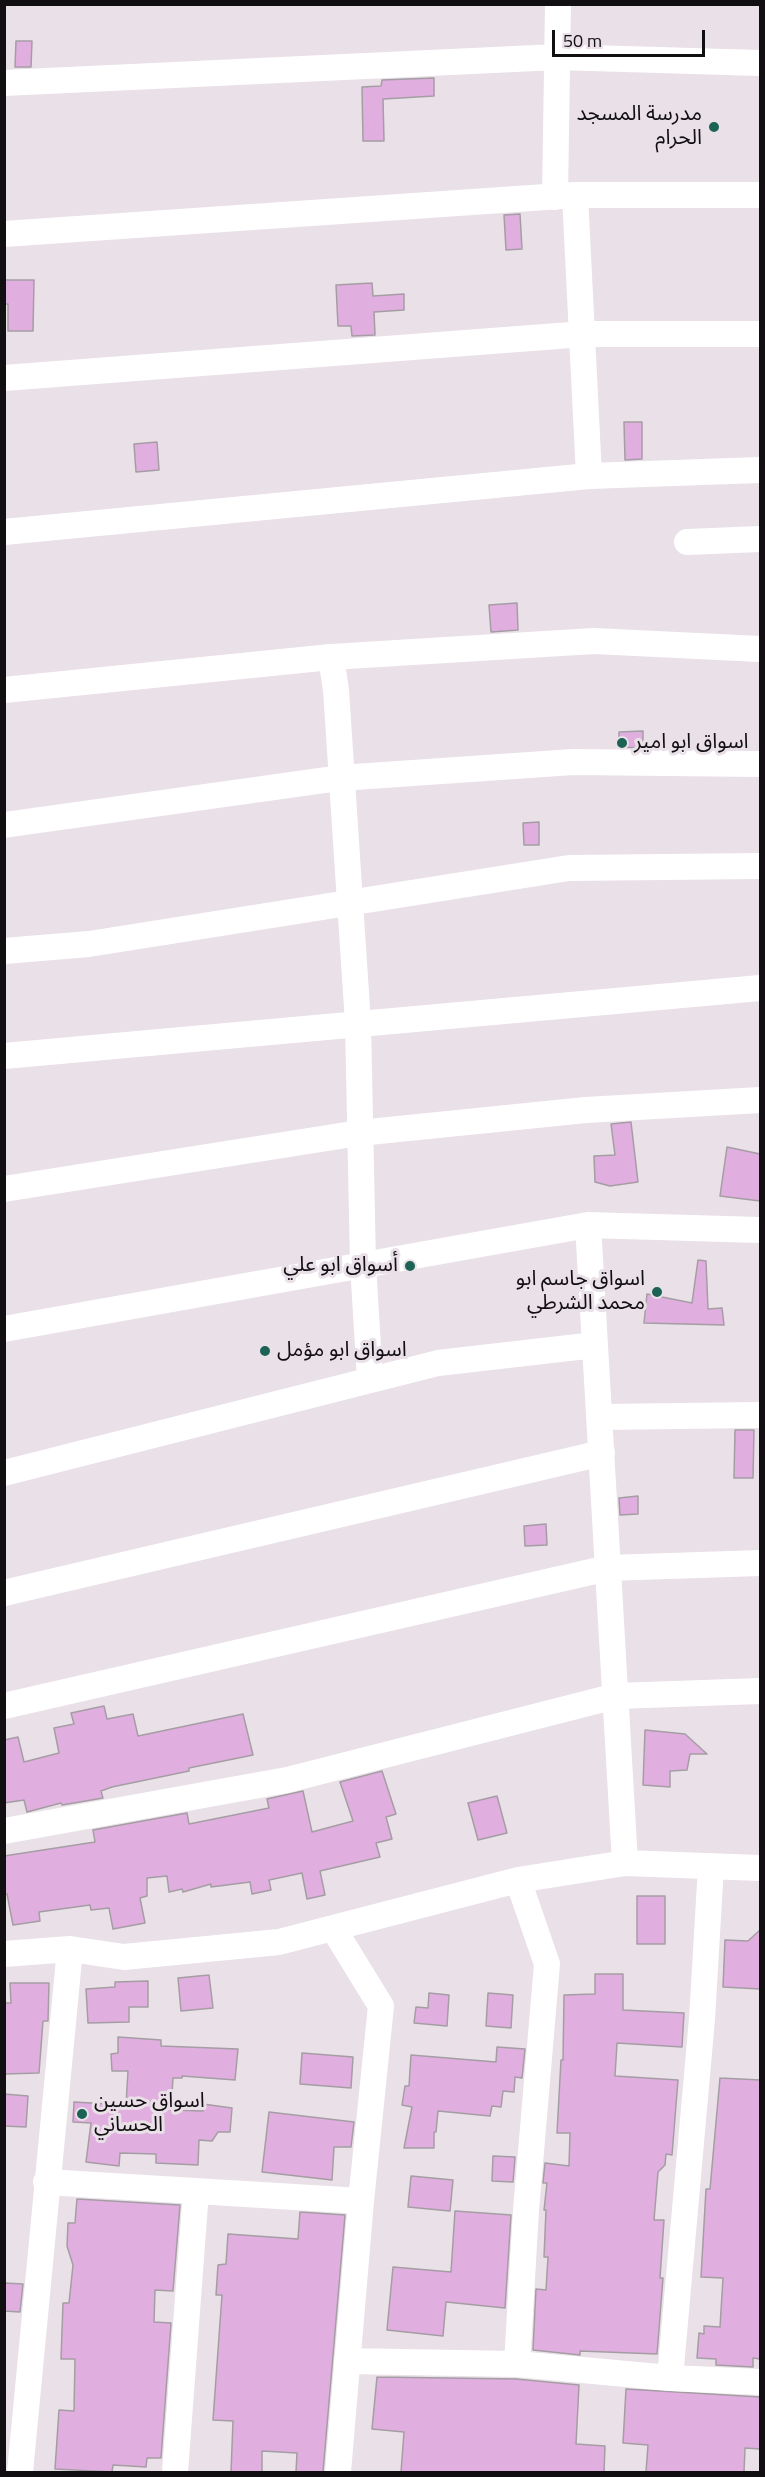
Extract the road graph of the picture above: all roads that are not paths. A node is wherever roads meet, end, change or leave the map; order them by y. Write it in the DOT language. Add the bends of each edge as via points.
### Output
graph roads {
  1 [pos="558,4"];
  2 [pos="557,57"];
  3 [pos="760,63"];
  4 [pos="4,83"];
  5 [pos="760,195"];
  6 [pos="565,196"];
  7 [pos="4,234"];
  8 [pos="584,334"];
  9 [pos="760,334"];
  10 [pos="4,378"];
  11 [pos="760,470"];
  12 [pos="589,476"];
  13 [pos="4,532"];
  14 [pos="760,539"];
  15 [pos="687,542"];
  16 [pos="760,649"];
  17 [pos="331,657"];
  18 [pos="4,690"];
  19 [pos="760,764"];
  20 [pos="340,778"];
  21 [pos="4,825"];
  22 [pos="760,866"];
  23 [pos="350,903"];
  24 [pos="4,951"];
  25 [pos="760,988"];
  26 [pos="358,1023"];
  27 [pos="4,1056"];
  28 [pos="760,1100"];
  29 [pos="359,1133"];
  30 [pos="4,1189"];
  31 [pos="588,1225"];
  32 [pos="760,1230"];
  33 [pos="363,1264"];
  34 [pos="4,1329"];
  35 [pos="595,1344"];
  36 [pos="370,1380"];
  37 [pos="760,1415"];
  38 [pos="599,1417"];
  39 [pos="602,1453"];
  40 [pos="4,1473"];
  41 [pos="760,1563"];
  42 [pos="608,1568"];
  43 [pos="4,1593"];
  44 [pos="760,1691"];
  45 [pos="616,1696"];
  46 [pos="4,1706"];
  47 [pos="4,1832"];
  48 [pos="625,1863"];
  49 [pos="711,1866"];
  50 [pos="760,1868"];
  51 [pos="518,1880"];
  52 [pos="333,1928"];
  53 [pos="70,1949"];
  54 [pos="4,1954"];
  55 [pos="46,2182"];
  56 [pos="196,2191"];
  57 [pos="361,2201"];
  58 [pos="347,2361"];
  59 [pos="517,2364"];
  60 [pos="670,2378"];
  61 [pos="760,2382"];
  62 [pos="20,2472"];
  63 [pos="175,2472"];
  64 [pos="338,2472"];
  1 -- 2 [label="street"];
  2 -- 3 [label="street"];
  2 -- 4 [label="street"];
  2 -- 6 [label="street"];
  5 -- 6 [label="street"];
  6 -- 7 [label="street"];
  6 -- 8 [label="street"];
  8 -- 9 [label="street"];
  8 -- 10 [label="street"];
  8 -- 12 [label="street"];
  11 -- 12 [label="street"];
  12 -- 13 [label="street"];
  14 -- 15 [label="street"];
  16 -- 17 [label="street" via="594,641"];
  17 -- 18 [label="street"];
  17 -- 20 [label="street"];
  19 -- 20 [label="street" via="573,762"];
  20 -- 21 [label="street"];
  20 -- 23 [label="street"];
  22 -- 23 [label="street" via="569,868"];
  23 -- 24 [label="street" via="89,944"];
  23 -- 26 [label="street"];
  25 -- 26 [label="street"];
  26 -- 27 [label="street"];
  26 -- 29 [label="street"];
  28 -- 29 [label="street" via="586,1110"];
  29 -- 30 [label="street"];
  29 -- 33 [label="street"];
  31 -- 32 [label="street"];
  31 -- 33 [label="street"];
  31 -- 35 [label="street"];
  33 -- 34 [label="street"];
  33 -- 36 [label="street"];
  35 -- 36 [label="street" via="438,1363"];
  35 -- 38 [label="street"];
  36 -- 40 [label="street"];
  37 -- 38 [label="street"];
  38 -- 39 [label="street"];
  39 -- 42 [label="street"];
  39 -- 43 [label="street"];
  41 -- 42 [label="street"];
  42 -- 45 [label="street"];
  42 -- 46 [label="street"];
  44 -- 45 [label="street"];
  45 -- 47 [label="street" via="287,1780"];
  45 -- 48 [label="street"];
  48 -- 49 [label="street"];
  48 -- 51 [label="street"];
  49 -- 50 [label="street"];
  49 -- 60 [label="street" via="702,2019"];
  51 -- 52 [label="street"];
  51 -- 59 [label="street" via="547,1964"];
  52 -- 53 [label="street" via="279,1942 124,1957"];
  52 -- 57 [label="street" via="381,2006"];
  53 -- 54 [label="street"];
  53 -- 55 [label="street"];
  55 -- 56 [label="street"];
  55 -- 62 [label="street"];
  56 -- 57 [label="street"];
  56 -- 63 [label="street"];
  57 -- 58 [label="street"];
  58 -- 59 [label="street"];
  58 -- 64 [label="street"];
  59 -- 60 [label="street"];
  60 -- 61 [label="street"];
}
